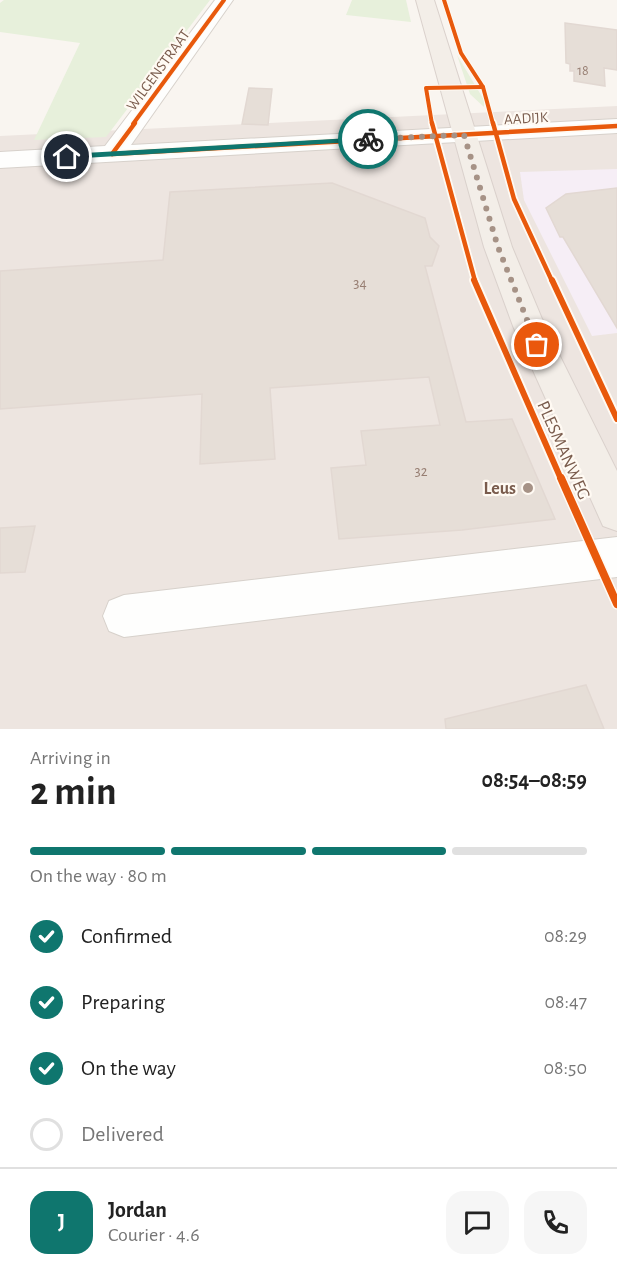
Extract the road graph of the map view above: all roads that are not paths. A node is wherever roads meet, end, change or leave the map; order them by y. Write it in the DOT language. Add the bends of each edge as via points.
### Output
graph roads {
  1 [pos="224,0"];
  2 [pos="425,0"];
  3 [pos="617,126"];
  4 [pos="464,135"];
  5 [pos="112,154"];
  6 [pos="0,160"];
  7 [pos="617,512"];
  8 [pos="617,557"];
  9 [pos="124,616"];
  1 -- 5 [label="street, WILGENSTRAAT"];
  2 -- 4 [label="main road, PLESMANWEG"];
  3 -- 4 [label="street, AADIJK"];
  4 -- 5 [label="street, AADIJK"];
  4 -- 7 [label="main road, PLESMANWEG" via="498,247 529,326"];
  5 -- 6 [label="street, AADIJK"];
  8 -- 9 [label="street"];
}
